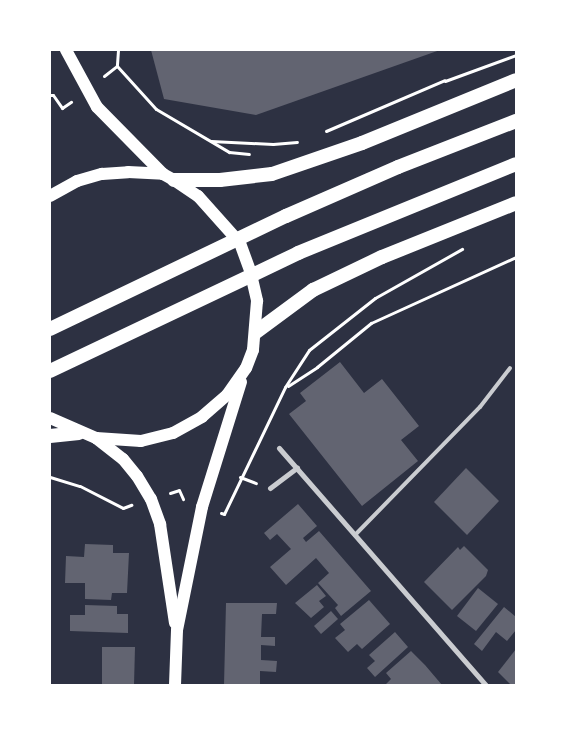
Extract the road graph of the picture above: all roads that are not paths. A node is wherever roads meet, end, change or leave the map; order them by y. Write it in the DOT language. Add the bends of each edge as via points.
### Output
graph roads {
  1 [pos="66,50"];
  2 [pos="516,80"];
  3 [pos="516,122"];
  4 [pos="516,164"];
  5 [pos="168,177"];
  6 [pos="50,196"];
  7 [pos="516,203"];
  8 [pos="50,329"];
  9 [pos="256,332"];
  10 [pos="246,368"];
  11 [pos="510,368"];
  12 [pos="50,371"];
  13 [pos="50,418"];
  14 [pos="79,433"];
  15 [pos="50,436"];
  16 [pos="96,438"];
  17 [pos="279,448"];
  18 [pos="297,468"];
  19 [pos="270,488"];
  20 [pos="355,535"];
  21 [pos="177,630"];
  22 [pos="175,685"];
  23 [pos="486,685"];
  1 -- 5 [label="main road" via="97,106"];
  2 -- 5 [label="highway" via="362,143 272,174 220,180"];
  3 -- 8 [label="highway" via="398,167 286,216"];
  4 -- 12 [label="highway" via="289,257"];
  5 -- 6 [label="main road" via="102,174 77,181"];
  5 -- 9 [label="main road" via="198,196 240,242 257,302"];
  7 -- 9 [label="highway" via="382,257 313,290"];
  9 -- 10 [label="main road"];
  10 -- 16 [label="main road" via="221,401 202,417 173,433 140,441"];
  10 -- 21 [label="main road" via="202,507"];
  11 -- 20 [label="lane" via="480,407"];
  13 -- 14 [label="main road"];
  14 -- 15 [label="highway"];
  14 -- 16 [label="main road"];
  16 -- 21 [label="main road" via="122,459 151,499 160,524"];
  17 -- 18 [label="street"];
  18 -- 19 [label="street"];
  18 -- 20 [label="street"];
  20 -- 23 [label="street"];
  21 -- 22 [label="main road"];
}
